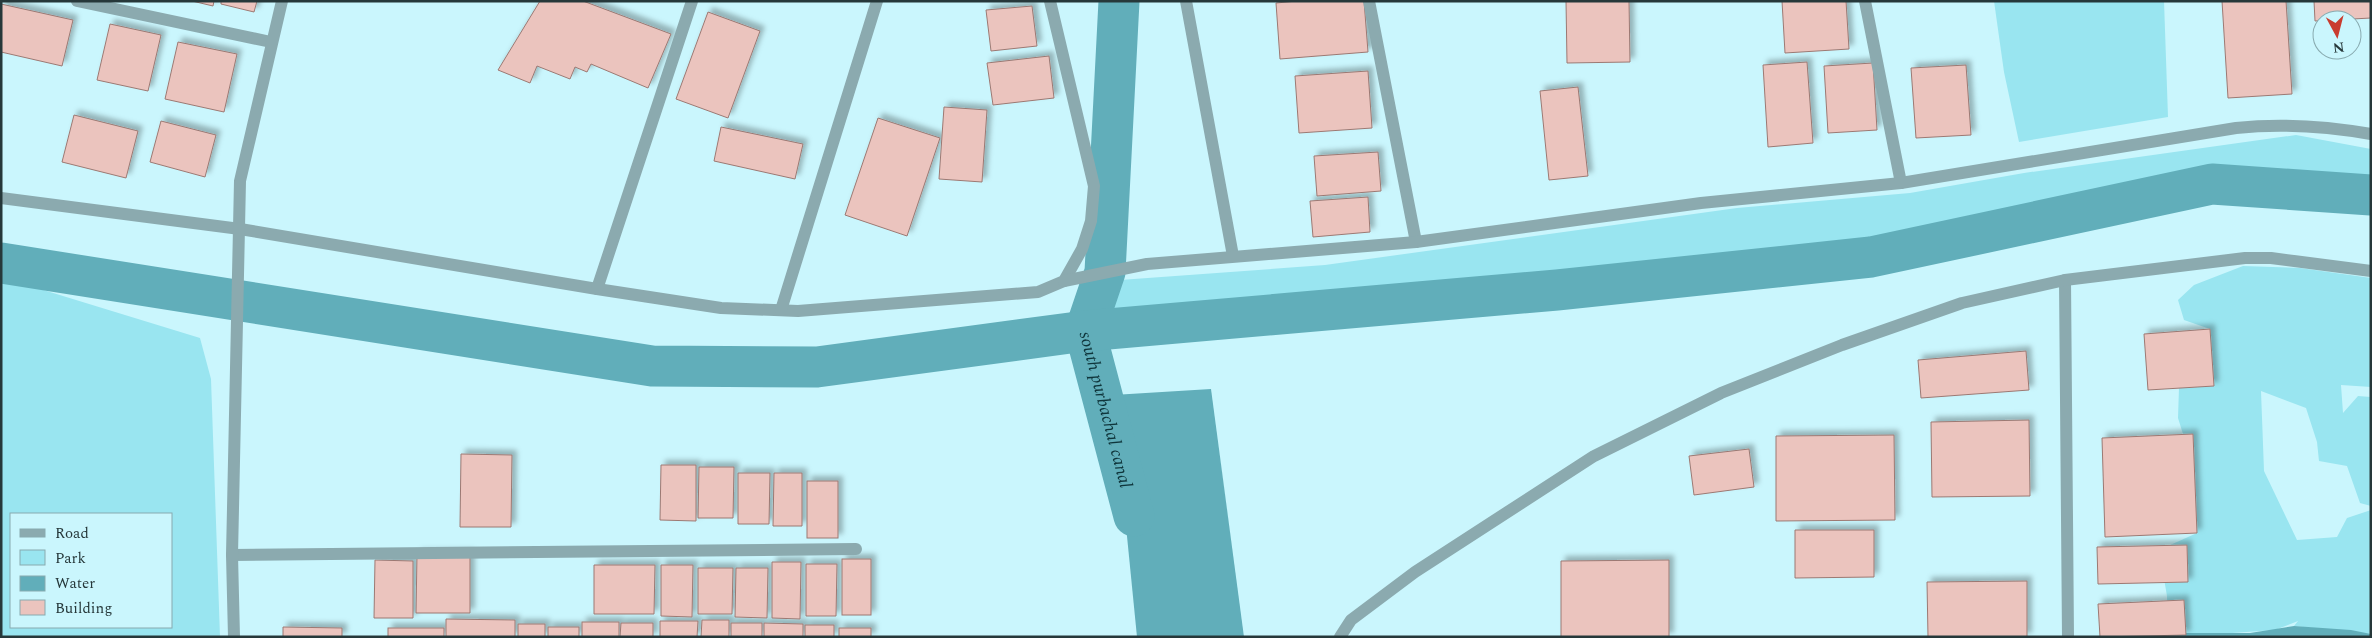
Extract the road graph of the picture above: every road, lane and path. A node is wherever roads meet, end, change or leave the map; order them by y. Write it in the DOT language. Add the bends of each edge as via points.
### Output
graph roads {
  1 [pos="76,1"];
  2 [pos="282,1"];
  3 [pos="692,1"];
  4 [pos="877,1"];
  5 [pos="1050,1"];
  6 [pos="1186,1"];
  7 [pos="1369,1"];
  8 [pos="1865,1"];
  9 [pos="271,42"];
  10 [pos="2371,134"];
  11 [pos="1901,183"];
  12 [pos="1,198"];
  13 [pos="240,229"];
  14 [pos="1416,242"];
  15 [pos="1233,256"];
  16 [pos="2371,271"];
  17 [pos="2065,280"];
  18 [pos="1064,281"];
  19 [pos="597,289"];
  20 [pos="781,310"];
  21 [pos="856,549"];
  22 [pos="232,555"];
  23 [pos="234,637"];
  24 [pos="1340,637"];
  25 [pos="2068,637"];
  1 -- 9 [label="street"];
  2 -- 9 [label="street"];
  3 -- 19 [label="street"];
  4 -- 20 [label="street"];
  5 -- 18 [label="street" via="1094,186 1091,221 1082,249"];
  6 -- 15 [label="street"];
  7 -- 14 [label="street"];
  8 -- 11 [label="street"];
  9 -- 13 [label="street" via="240,181"];
  10 -- 11 [label="street" via="2324,126 2262,125"];
  11 -- 14 [label="street" via="1701,203"];
  12 -- 13 [label="street"];
  13 -- 19 [label="street"];
  13 -- 22 [label="street"];
  14 -- 15 [label="street"];
  15 -- 18 [label="street" via="1147,264"];
  16 -- 17 [label="street" via="2245,258"];
  17 -- 24 [label="street" via="1962,304 1842,345 1712,398 1594,456 1415,572 1351,620"];
  17 -- 25 [label="street"];
  18 -- 20 [label="street" via="1038,292"];
  19 -- 20 [label="street" via="721,308"];
  21 -- 22 [label="street"];
  22 -- 23 [label="street"];
}
